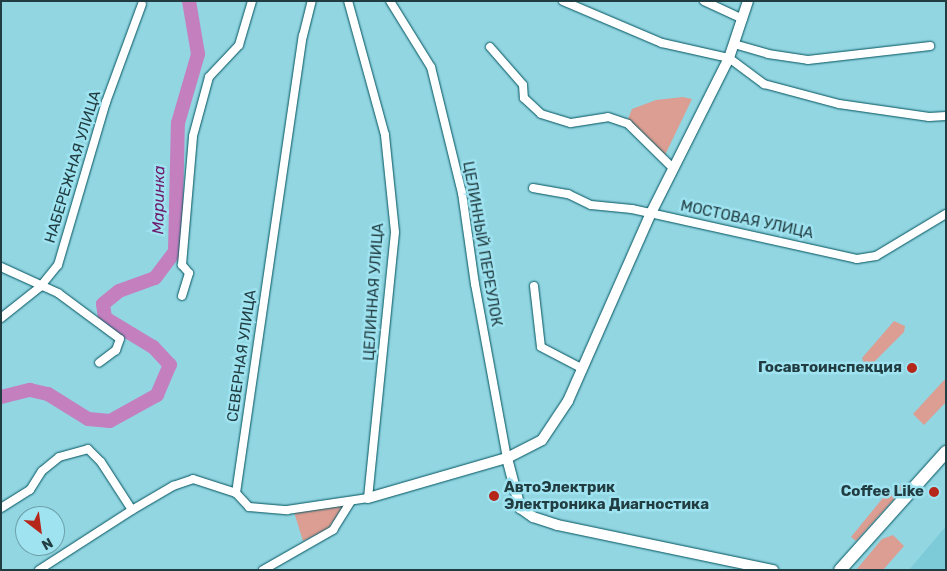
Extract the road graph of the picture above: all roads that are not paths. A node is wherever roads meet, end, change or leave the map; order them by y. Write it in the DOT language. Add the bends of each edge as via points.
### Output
graph roads {
  1 [pos="252,1"];
  2 [pos="312,1"];
  3 [pos="348,1"];
  4 [pos="390,1"];
  5 [pos="563,1"];
  6 [pos="704,1"];
  7 [pos="751,2"];
  8 [pos="142,4"];
  9 [pos="743,19"];
  10 [pos="734,44"];
  11 [pos="930,46"];
  12 [pos="490,47"];
  13 [pos="729,58"];
  14 [pos="946,116"];
  15 [pos="674,169"];
  16 [pos="533,188"];
  17 [pos="651,213"];
  18 [pos="946,214"];
  19 [pos="1,267"];
  20 [pos="534,286"];
  21 [pos="40,287"];
  22 [pos="182,296"];
  23 [pos="1,318"];
  24 [pos="99,364"];
  25 [pos="583,369"];
  26 [pos="946,452"];
  27 [pos="507,458"];
  28 [pos="236,493"];
  29 [pos="368,498"];
  30 [pos="351,501"];
  31 [pos="1,508"];
  32 [pos="132,510"];
  33 [pos="38,570"];
  34 [pos="264,570"];
  35 [pos="773,570"];
  36 [pos="840,570"];
  1 -- 22 [label="street" via="239,45 209,77 193,136 182,265 189,273"];
  2 -- 28 [label="street, СЕВЕРНАЯ УЛИЦА" via="303,36"];
  3 -- 29 [label="street, ЦЕЛИННАЯ УЛИЦА" via="385,135 395,232"];
  4 -- 27 [label="street, ЦЕЛИННЫЙ ПЕРЕУЛОК" via="430,68 462,193"];
  5 -- 13 [label="street" via="662,44"];
  6 -- 9 [label="street"];
  7 -- 9 [label="street"];
  8 -- 21 [label="street, НАБЕРЕЖНАЯ УЛИЦА" via="106,102 58,265"];
  9 -- 10 [label="street"];
  10 -- 11 [label="street" via="768,54 808,60"];
  10 -- 13 [label="street"];
  12 -- 15 [label="street" via="523,85 524,98 541,114 571,123 608,117 628,124"];
  13 -- 14 [label="street" via="764,84 839,104 929,117"];
  13 -- 15 [label="street"];
  15 -- 17 [label="street"];
  16 -- 17 [label="street, МОСТОВАЯ УЛИЦА" via="568,194 591,205"];
  17 -- 18 [label="street, МОСТОВАЯ УЛИЦА" via="857,259 876,256"];
  17 -- 25 [label="street"];
  19 -- 21 [label="street"];
  20 -- 25 [label="street" via="541,347"];
  21 -- 23 [label="street, НАБЕРЕЖНАЯ УЛИЦА"];
  21 -- 24 [label="street" via="58,293 120,339 116,350"];
  25 -- 27 [label="street" via="568,401 542,440"];
  26 -- 36 [label="main road"];
  27 -- 29 [label="street"];
  27 -- 35 [label="street" via="520,508 533,517 557,526"];
  28 -- 30 [label="street" via="250,507 287,510"];
  28 -- 32 [label="street" via="193,479 173,486"];
  29 -- 30 [label="street"];
  30 -- 34 [label="street" via="333,530"];
  31 -- 32 [label="street" via="30,490 42,471 59,458 88,449 101,462"];
  32 -- 33 [label="street"];
}
